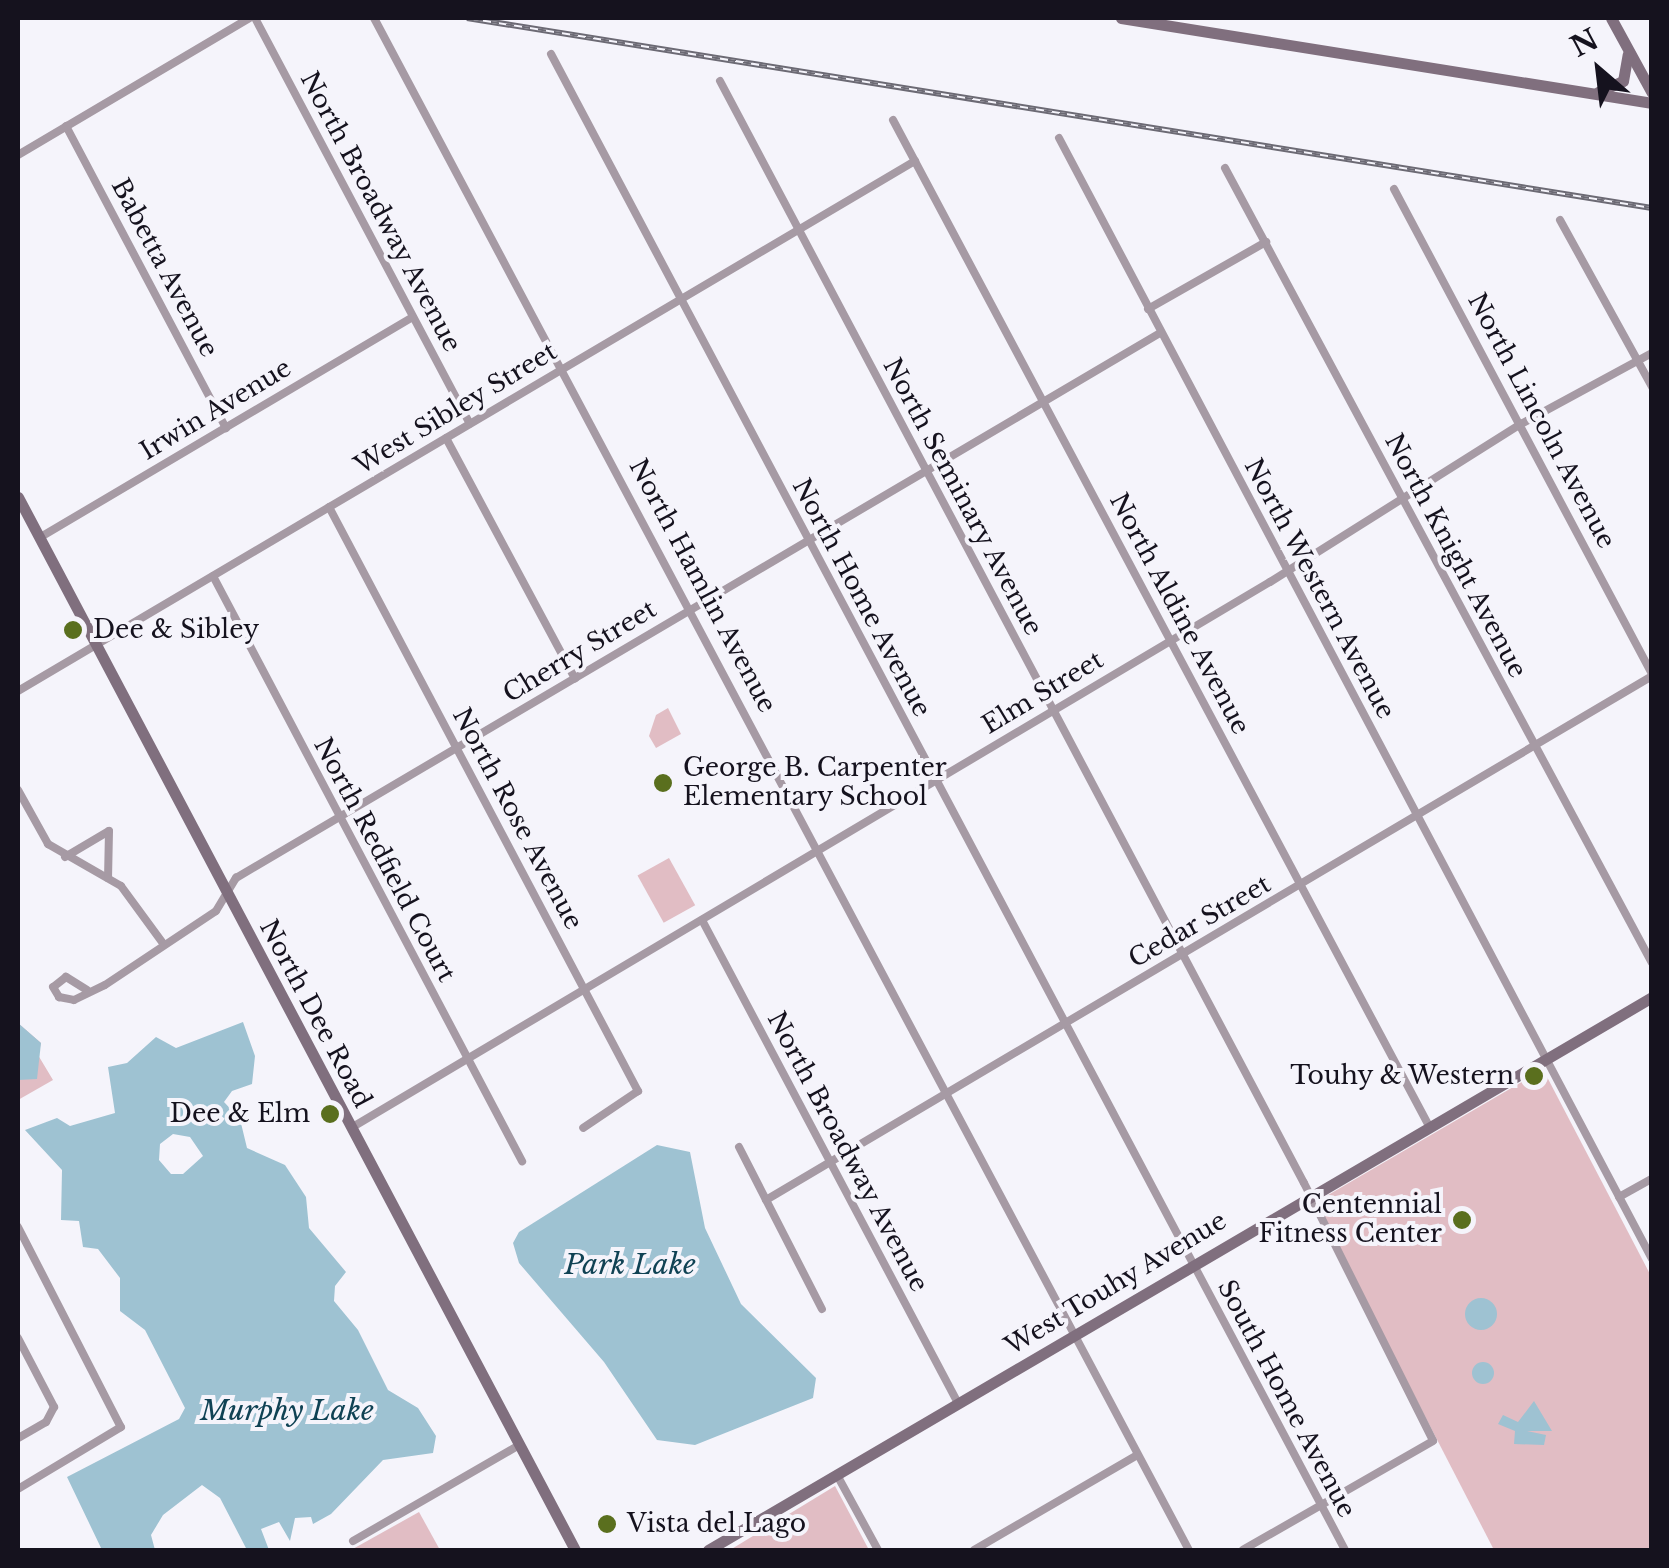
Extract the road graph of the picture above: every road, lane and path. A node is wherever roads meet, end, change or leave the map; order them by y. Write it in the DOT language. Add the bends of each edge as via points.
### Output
graph roads {
  1 [pos="252,18"];
  2 [pos="374,18"];
  3 [pos="1120,18"];
  4 [pos="1612,18"];
  5 [pos="1628,50"];
  6 [pos="551,54"];
  7 [pos="720,81"];
  8 [pos="1652,93"];
  9 [pos="1592,94"];
  10 [pos="1652,104"];
  11 [pos="893,120"];
  12 [pos="66,126"];
  13 [pos="1059,138"];
  14 [pos="18,155"];
  15 [pos="915,161"];
  16 [pos="1225,168"];
  17 [pos="1394,189"];
  18 [pos="1560,220"];
  19 [pos="798,230"];
  20 [pos="1266,242"];
  21 [pos="680,300"];
  22 [pos="1148,309"];
  23 [pos="412,317"];
  24 [pos="1160,333"];
  25 [pos="1652,353"];
  26 [pos="1636,359"];
  27 [pos="564,368"];
  28 [pos="1652,387"];
  29 [pos="1043,402"];
  30 [pos="470,424"];
  31 [pos="1521,424"];
  32 [pos="226,428"];
  33 [pos="446,438"];
  34 [pos="926,472"];
  35 [pos="1401,496"];
  36 [pos="18,497"];
  37 [pos="329,507"];
  38 [pos="40,538"];
  39 [pos="809,540"];
  40 [pos="1284,569"];
  41 [pos="213,576"];
  42 [pos="692,610"];
  43 [pos="1171,641"];
  44 [pos="95,645"];
  45 [pos="1652,675"];
  46 [pos="575,679"];
  47 [pos="18,691"];
  48 [pos="1054,710"];
  49 [pos="1533,744"];
  50 [pos="457,748"];
  51 [pos="936,781"];
  52 [pos="18,790"];
  53 [pos="1418,814"];
  54 [pos="339,818"];
  55 [pos="819,850"];
  56 [pos="65,857"];
  57 [pos="108,878"];
  58 [pos="1302,886"];
  59 [pos="226,894"];
  60 [pos="702,920"];
  61 [pos="162,942"];
  62 [pos="1182,954"];
  63 [pos="1652,963"];
  64 [pos="585,989"];
  65 [pos="87,990"];
  66 [pos="1652,996"];
  67 [pos="1064,1023"];
  68 [pos="1545,1057"];
  69 [pos="467,1059"];
  70 [pos="947,1093"];
  71 [pos="1429,1126"];
  72 [pos="351,1128"];
  73 [pos="582,1128"];
  74 [pos="739,1147"];
  75 [pos="522,1161"];
  76 [pos="830,1162"];
  77 [pos="1652,1178"];
  78 [pos="1308,1197"];
  79 [pos="1619,1197"];
  80 [pos="766,1200"];
  81 [pos="18,1227"];
  82 [pos="1652,1259"];
  83 [pos="1192,1266"];
  84 [pos="822,1309"];
  85 [pos="1075,1334"];
  86 [pos="18,1338"];
  87 [pos="958,1404"];
  88 [pos="18,1438"];
  89 [pos="519,1445"];
  90 [pos="1138,1455"];
  91 [pos="836,1475"];
  92 [pos="18,1489"];
  93 [pos="1322,1505"];
  94 [pos="354,1541"];
  95 [pos="575,1550"];
  96 [pos="708,1550"];
  97 [pos="878,1550"];
  98 [pos="974,1550"];
  99 [pos="1189,1550"];
  100 [pos="1243,1550"];
  101 [pos="1345,1550"];
  1 -- 12 [label="street"];
  1 -- 23 [label="street, North Broadway Avenue"];
  2 -- 27 [label="street, North Hamlin Avenue"];
  3 -- 9 [label="main road"];
  4 -- 5 [label="main road"];
  5 -- 8 [label="main road"];
  5 -- 9 [label="main road" via="1623,82"];
  6 -- 21 [label="street, North Home Avenue"];
  7 -- 19 [label="street, North Seminary Avenue"];
  9 -- 10 [label="main road"];
  11 -- 15 [label="street, North Aldine Avenue"];
  12 -- 14 [label="street"];
  12 -- 32 [label="street, Babetta Avenue"];
  13 -- 22 [label="street, North Western Avenue"];
  15 -- 19 [label="street, West Sibley Street"];
  15 -- 29 [label="street, North Aldine Avenue"];
  16 -- 20 [label="street, North Knight Avenue"];
  17 -- 31 [label="street, North Lincoln Avenue"];
  18 -- 26 [label="street"];
  19 -- 21 [label="street, West Sibley Street"];
  19 -- 34 [label="street, North Seminary Avenue"];
  20 -- 22 [label="street"];
  20 -- 35 [label="street, North Knight Avenue"];
  21 -- 27 [label="street, West Sibley Street"];
  21 -- 39 [label="street, North Home Avenue"];
  22 -- 24 [label="street, North Western Avenue"];
  23 -- 30 [label="street, North Broadway Avenue"];
  23 -- 32 [label="street, Irwin Avenue"];
  24 -- 29 [label="street, Cherry Street"];
  24 -- 40 [label="street, North Western Avenue"];
  25 -- 26 [label="street, Elm Street"];
  26 -- 28 [label="street"];
  26 -- 31 [label="street, Elm Street"];
  27 -- 30 [label="street, West Sibley Street"];
  27 -- 42 [label="street, North Hamlin Avenue"];
  29 -- 34 [label="street, Cherry Street"];
  29 -- 43 [label="street, North Aldine Avenue"];
  30 -- 33 [label="street, West Sibley Street"];
  31 -- 35 [label="street, Elm Street"];
  31 -- 45 [label="street, North Lincoln Avenue"];
  32 -- 38 [label="street, Irwin Avenue"];
  33 -- 37 [label="street, West Sibley Street"];
  33 -- 46 [label="street"];
  34 -- 39 [label="street, Cherry Street"];
  34 -- 48 [label="street, North Seminary Avenue"];
  35 -- 40 [label="street, Elm Street"];
  35 -- 49 [label="street, North Knight Avenue"];
  36 -- 38 [label="main road, North Dee Road"];
  37 -- 41 [label="street, West Sibley Street"];
  37 -- 50 [label="street, North Rose Avenue"];
  38 -- 44 [label="main road, North Dee Road"];
  39 -- 42 [label="street, Cherry Street"];
  39 -- 51 [label="street, North Home Avenue"];
  40 -- 43 [label="street, Elm Street"];
  40 -- 53 [label="street, North Western Avenue"];
  41 -- 44 [label="street, West Sibley Street"];
  41 -- 54 [label="street, North Redfield Court"];
  42 -- 46 [label="street, Cherry Street"];
  42 -- 55 [label="street, North Hamlin Avenue"];
  43 -- 48 [label="street, Elm Street"];
  43 -- 58 [label="street, North Aldine Avenue"];
  44 -- 47 [label="street, West Sibley Street"];
  44 -- 59 [label="main road, North Dee Road"];
  45 -- 49 [label="street, Cedar Street"];
  46 -- 50 [label="street, Cherry Street"];
  48 -- 51 [label="street, Elm Street"];
  48 -- 62 [label="street, North Seminary Avenue"];
  49 -- 53 [label="street, Cedar Street"];
  49 -- 63 [label="street, North Knight Avenue"];
  50 -- 54 [label="street, Cherry Street"];
  50 -- 64 [label="street, North Rose Avenue"];
  51 -- 55 [label="street, Elm Street"];
  51 -- 67 [label="street, North Home Avenue"];
  52 -- 56 [label="street" via="42,837"];
  53 -- 58 [label="street, Cedar Street"];
  53 -- 68 [label="street, North Western Avenue"];
  54 -- 59 [label="street, Cherry Street" via="236,878"];
  54 -- 69 [label="street, North Redfield Court"];
  55 -- 60 [label="street, Elm Street"];
  55 -- 70 [label="street, North Hamlin Avenue"];
  56 -- 57 [label="street"];
  56 -- 57 [label="street" via="109,832"];
  57 -- 61 [label="street" via="131,895"];
  58 -- 62 [label="street, Cedar Street"];
  58 -- 71 [label="street, North Aldine Avenue"];
  59 -- 61 [label="street, Cherry Street" via="216,911"];
  59 -- 72 [label="main road, North Dee Road"];
  60 -- 64 [label="street, Elm Street"];
  60 -- 76 [label="street, North Broadway Avenue"];
  61 -- 65 [label="street, Cherry Street" via="111,981"];
  62 -- 67 [label="street, Cedar Street"];
  62 -- 78 [label="street, North Seminary Avenue"];
  64 -- 69 [label="street, Elm Street"];
  64 -- 73 [label="street, North Rose Avenue" via="638,1091"];
  66 -- 68 [label="main road, West Touhy Avenue"];
  67 -- 70 [label="street, Cedar Street"];
  67 -- 83 [label="street, North Home Avenue"];
  68 -- 71 [label="main road, West Touhy Avenue"];
  68 -- 79 [label="street, North Western Avenue"];
  69 -- 72 [label="street, Elm Street"];
  69 -- 75 [label="street, North Redfield Court"];
  70 -- 76 [label="street, Cedar Street"];
  70 -- 85 [label="street, North Hamlin Avenue"];
  71 -- 78 [label="main road, West Touhy Avenue"];
  72 -- 89 [label="main road, North Dee Road"];
  74 -- 80 [label="street"];
  76 -- 80 [label="street, Cedar Street"];
  76 -- 87 [label="street, North Broadway Avenue"];
  77 -- 79 [label="street"];
  78 -- 83 [label="main road, West Touhy Avenue"];
  78 -- 93 [label="street, North Seminary Avenue" via="1433,1441"];
  79 -- 82 [label="street, North Western Avenue"];
  80 -- 84 [label="street"];
  81 -- 92 [label="street" via="121,1427"];
  83 -- 85 [label="main road, West Touhy Avenue"];
  83 -- 93 [label="street, South Home Avenue"];
  85 -- 87 [label="main road, West Touhy Avenue"];
  85 -- 90 [label="street, North Hamlin Avenue"];
  86 -- 88 [label="street" via="54,1406 50,1418"];
  87 -- 91 [label="main road, West Touhy Avenue"];
  89 -- 94 [label="street"];
  89 -- 95 [label="main road, North Dee Road"];
  90 -- 98 [label="street"];
  90 -- 99 [label="street, North Hamlin Avenue"];
  91 -- 96 [label="main road, West Touhy Avenue"];
  91 -- 97 [label="street"];
  93 -- 100 [label="street"];
  93 -- 101 [label="street, South Home Avenue"];
}
